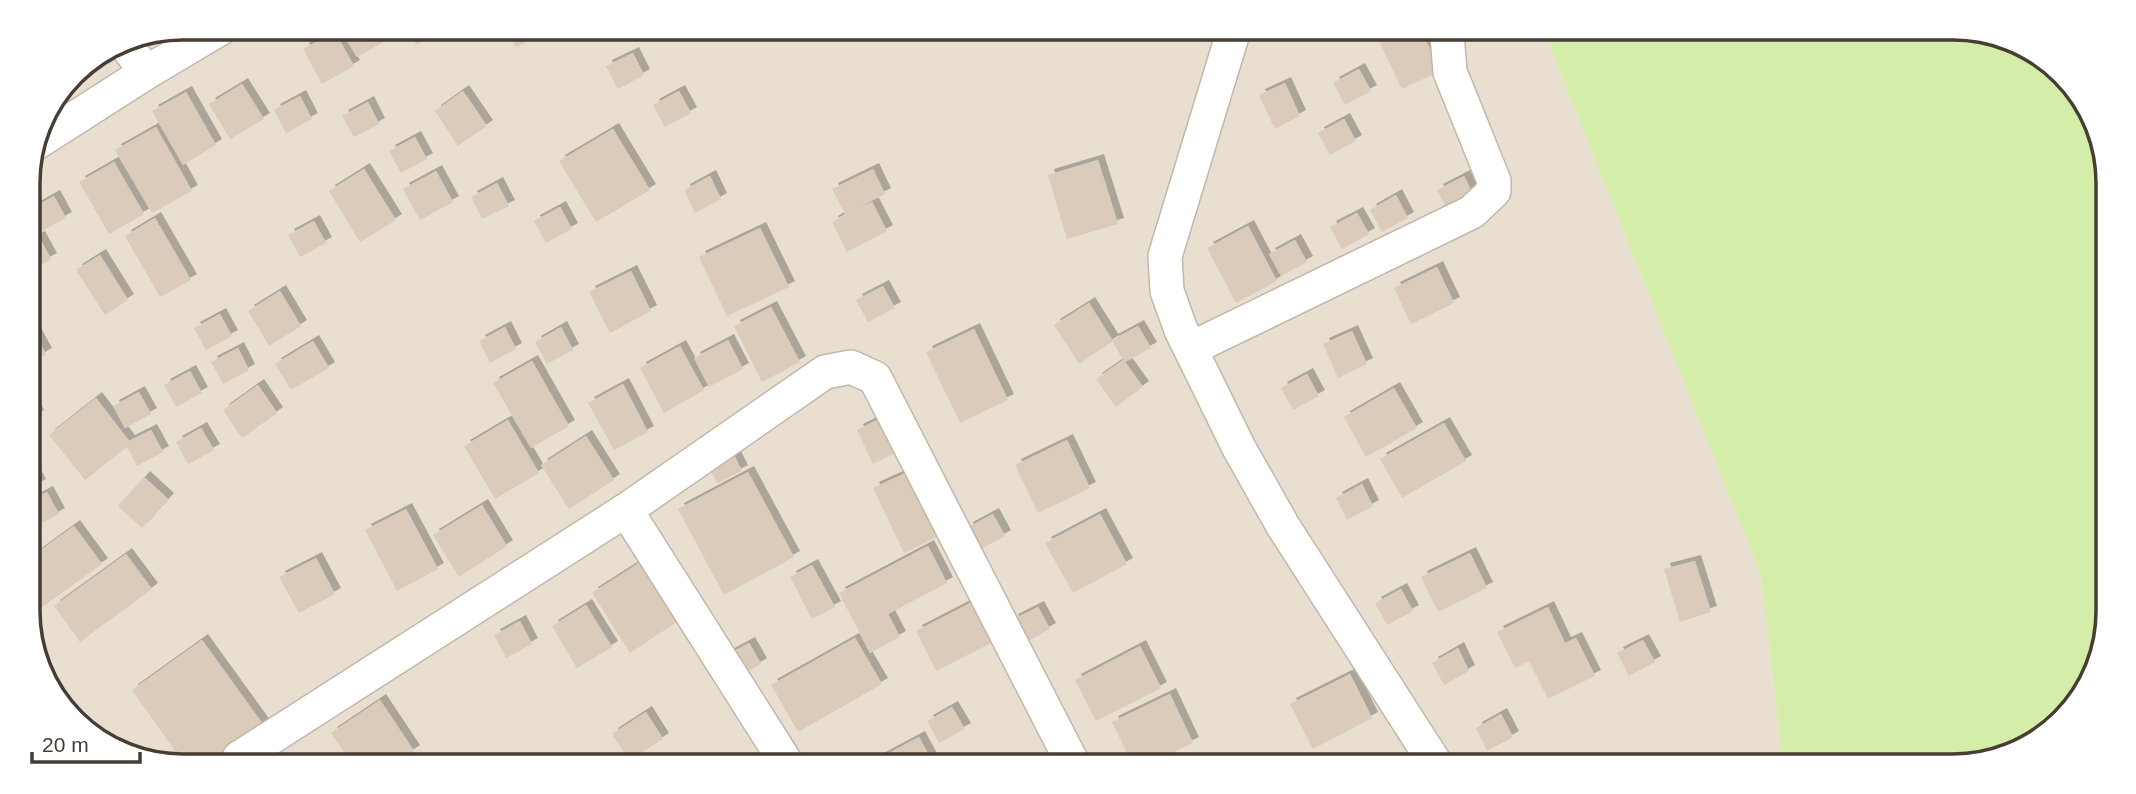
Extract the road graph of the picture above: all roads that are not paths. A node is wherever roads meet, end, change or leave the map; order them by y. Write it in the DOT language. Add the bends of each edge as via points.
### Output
graph roads {
  1 [pos="201,40"];
  2 [pos="1231,40"];
  3 [pos="1447,40"];
  4 [pos="130,50"];
  5 [pos="147,72"];
  6 [pos="48,136"];
  7 [pos="1192,348"];
  8 [pos="626,510"];
  9 [pos="1430,753"];
  10 [pos="245,754"];
  11 [pos="780,754"];
  12 [pos="1068,754"];
  1 -- 5 [label="street"];
  2 -- 7 [label="street" via="1165,256 1167,291"];
  3 -- 7 [label="street" via="1450,72 1494,191 1472,212"];
  4 -- 5 [label="street"];
  5 -- 6 [label="street"];
  7 -- 9 [label="street" via="1239,448 1283,526"];
  8 -- 10 [label="street"];
  8 -- 11 [label="street"];
  8 -- 12 [label="street" via="825,372 851,367 875,378"];
}
